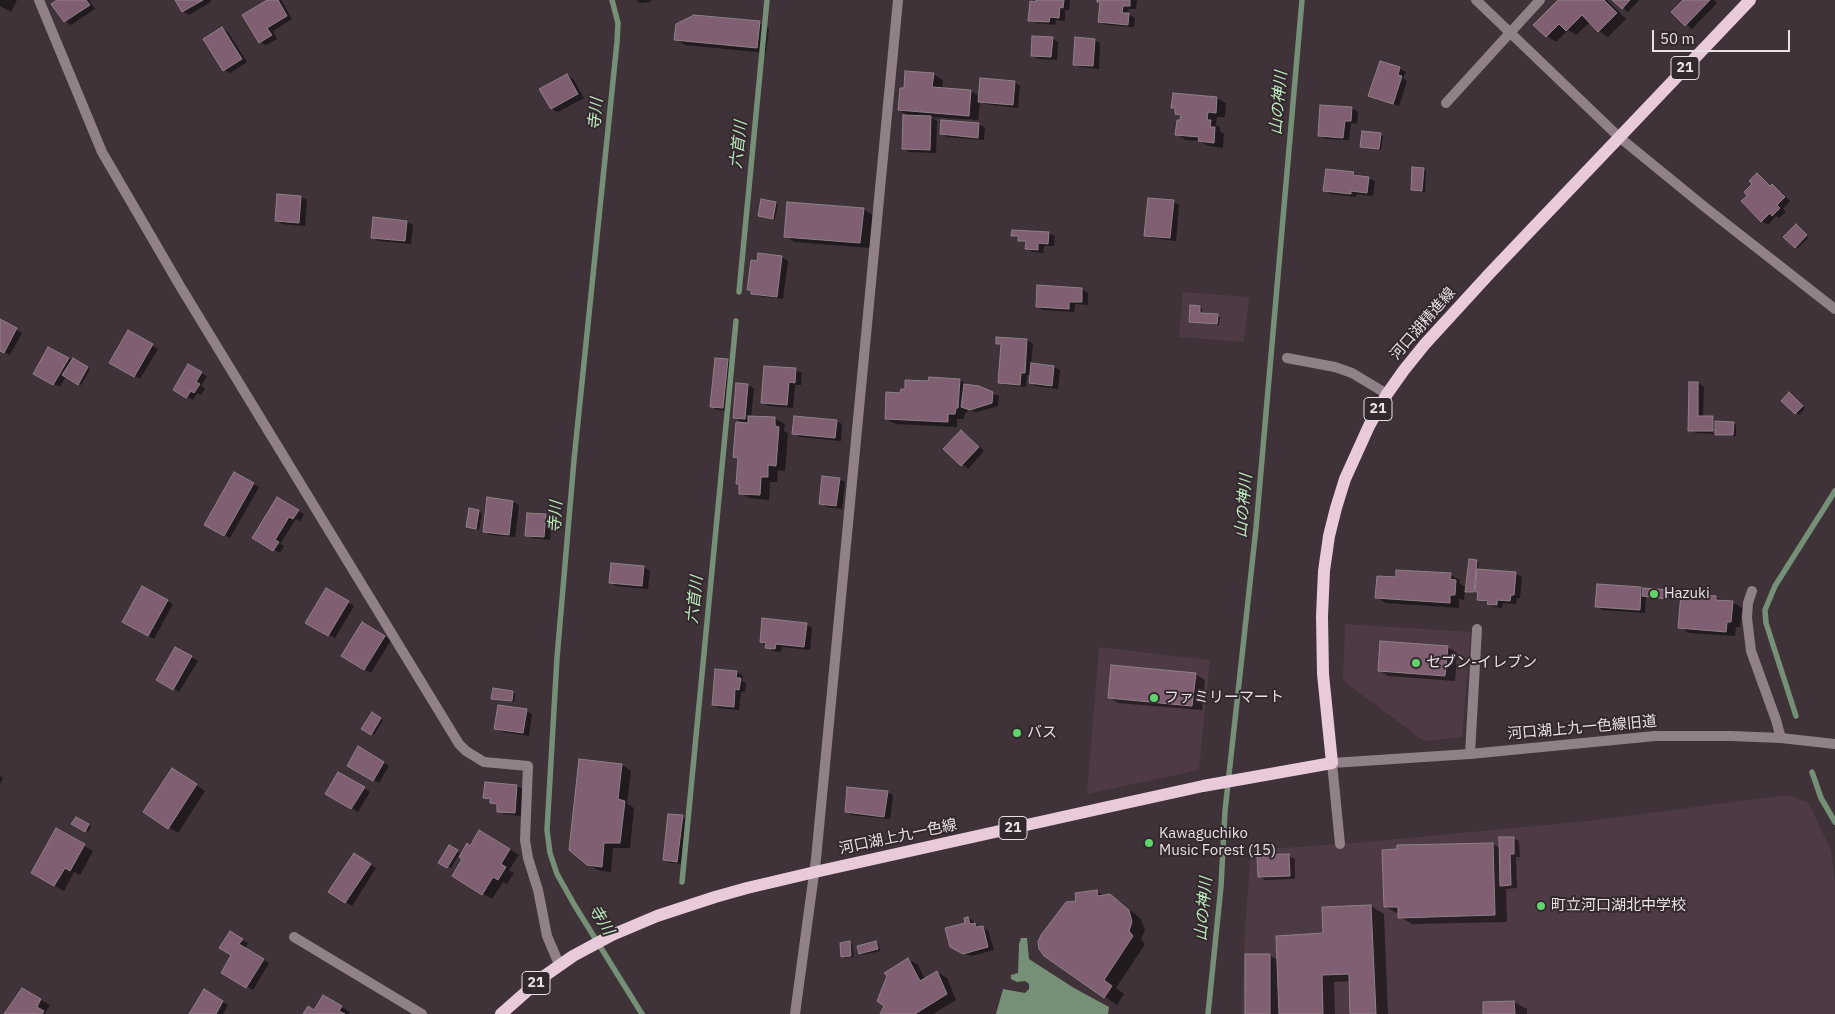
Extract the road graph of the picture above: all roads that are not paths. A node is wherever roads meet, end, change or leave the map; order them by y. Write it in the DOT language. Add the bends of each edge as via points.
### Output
graph roads {
  1 [pos="39,0"];
  2 [pos="898,0"];
  3 [pos="1476,0"];
  4 [pos="1540,0"];
  5 [pos="1750,0"];
  6 [pos="1509,32"];
  7 [pos="1446,103"];
  8 [pos="1619,137"];
  9 [pos="1835,309"];
  10 [pos="1287,358"];
  11 [pos="1388,394"];
  12 [pos="1752,591"];
  13 [pos="1477,629"];
  14 [pos="1781,738"];
  15 [pos="1835,744"];
  16 [pos="1470,754"];
  17 [pos="1332,763"];
  18 [pos="1340,844"];
  19 [pos="815,872"];
  20 [pos="294,937"];
  21 [pos="560,964"];
  22 [pos="422,1014"];
  23 [pos="501,1014"];
  24 [pos="794,1014"];
  1 -- 21 [label="street" via="102,152 450,730 466,751 484,762 528,766 526,849 547,936"];
  2 -- 19 [label="street"];
  3 -- 6 [label="street"];
  4 -- 6 [label="street"];
  5 -- 8 [label="main road, 河口湖精進線 / 21"];
  6 -- 7 [label="street"];
  6 -- 8 [label="street"];
  8 -- 9 [label="street"];
  8 -- 11 [label="main road, 河口湖精進線 / 21" via="1477,287 1420,351"];
  10 -- 11 [label="street" via="1352,373"];
  11 -- 17 [label="main road, 河口湖精進線 / 21" via="1356,453 1329,536 1322,616 1323,674"];
  12 -- 14 [label="street" via="1746,618 1751,651"];
  13 -- 16 [label="street"];
  14 -- 15 [label="street, 河口湖上九一色線旧道"];
  14 -- 16 [label="street, 河口湖上九一色線旧道" via="1655,736"];
  16 -- 17 [label="street, 河口湖上九一色線旧道"];
  17 -- 18 [label="street"];
  17 -- 19 [label="main road, 河口湖上九一色線 / 21" via="1212,785"];
  19 -- 21 [label="main road, 河口湖上九一色線 / 21" via="746,888 657,916 606,938"];
  19 -- 24 [label="street"];
  20 -- 22 [label="street"];
  21 -- 23 [label="main road, 河口湖上九一色線 / 21"];
}
